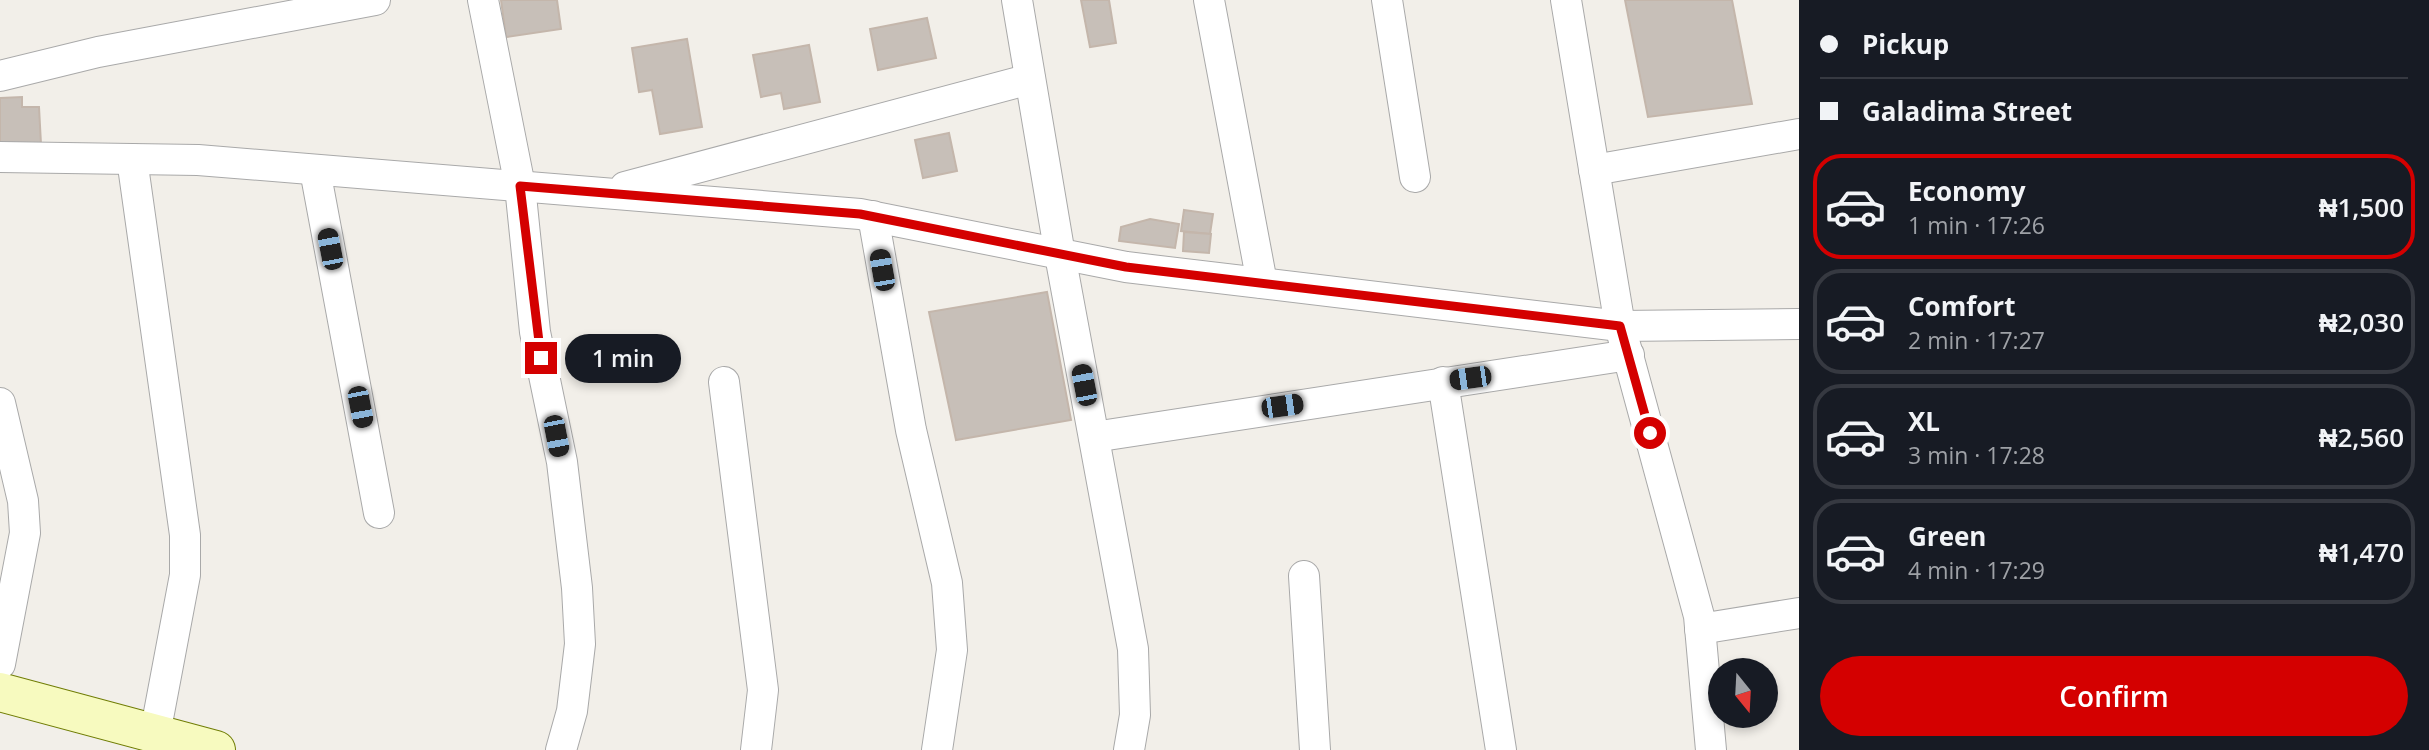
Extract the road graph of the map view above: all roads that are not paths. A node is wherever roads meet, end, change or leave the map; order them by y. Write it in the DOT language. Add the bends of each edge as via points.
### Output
graph roads {
  1 [pos="375,0"];
  2 [pos="483,0"];
  3 [pos="1017,0"];
  4 [pos="1209,0"];
  5 [pos="1387,0"];
  6 [pos="1566,0"];
  7 [pos="0,76"];
  8 [pos="1030,79"];
  9 [pos="1799,134"];
  10 [pos="0,157"];
  11 [pos="132,159"];
  12 [pos="315,170"];
  13 [pos="1594,170"];
  14 [pos="1415,177"];
  15 [pos="520,186"];
  16 [pos="603,193"];
  17 [pos="873,216"];
  18 [pos="1060,255"];
  19 [pos="1262,283"];
  20 [pos="1799,324"];
  21 [pos="1620,326"];
  22 [pos="1629,355"];
  23 [pos="724,382"];
  24 [pos="1443,382"];
  25 [pos="0,402"];
  26 [pos="1094,437"];
  27 [pos="379,513"];
  28 [pos="1304,576"];
  29 [pos="1799,613"];
  30 [pos="1700,629"];
  31 [pos="0,664"];
  32 [pos="0,692"];
  33 [pos="155,734"];
  34 [pos="216,750"];
  35 [pos="561,750"];
  36 [pos="756,750"];
  37 [pos="937,750"];
  38 [pos="1129,750"];
  39 [pos="1315,750"];
  40 [pos="1501,750"];
  41 [pos="1711,750"];
  1 -- 7 [label="street" via="98,52"];
  2 -- 15 [label="street"];
  3 -- 8 [label="street"];
  4 -- 19 [label="street"];
  5 -- 14 [label="street"];
  6 -- 13 [label="street"];
  8 -- 16 [label="street"];
  8 -- 18 [label="street"];
  9 -- 13 [label="street"];
  10 -- 11 [label="street"];
  11 -- 12 [label="street"];
  11 -- 33 [label="street" via="185,535 186,575"];
  12 -- 15 [label="street"];
  12 -- 27 [label="street"];
  13 -- 21 [label="street"];
  15 -- 16 [label="street"];
  15 -- 35 [label="street" via="535,332 562,462 578,588 580,644 572,711"];
  16 -- 17 [label="street"];
  17 -- 18 [label="street"];
  17 -- 37 [label="street" via="911,430 947,583 952,650"];
  18 -- 19 [label="street"];
  18 -- 26 [label="street"];
  19 -- 21 [label="street"];
  20 -- 21 [label="street"];
  21 -- 22 [label="street"];
  22 -- 24 [label="street"];
  22 -- 30 [label="street"];
  23 -- 36 [label="street" via="763,690"];
  24 -- 26 [label="street"];
  24 -- 40 [label="street"];
  25 -- 31 [label="street" via="23,501 25,533"];
  26 -- 38 [label="street" via="1133,649 1135,715"];
  28 -- 39 [label="street"];
  29 -- 30 [label="street"];
  30 -- 41 [label="street"];
  32 -- 33 [label="street"];
  33 -- 34 [label="street"];
}
